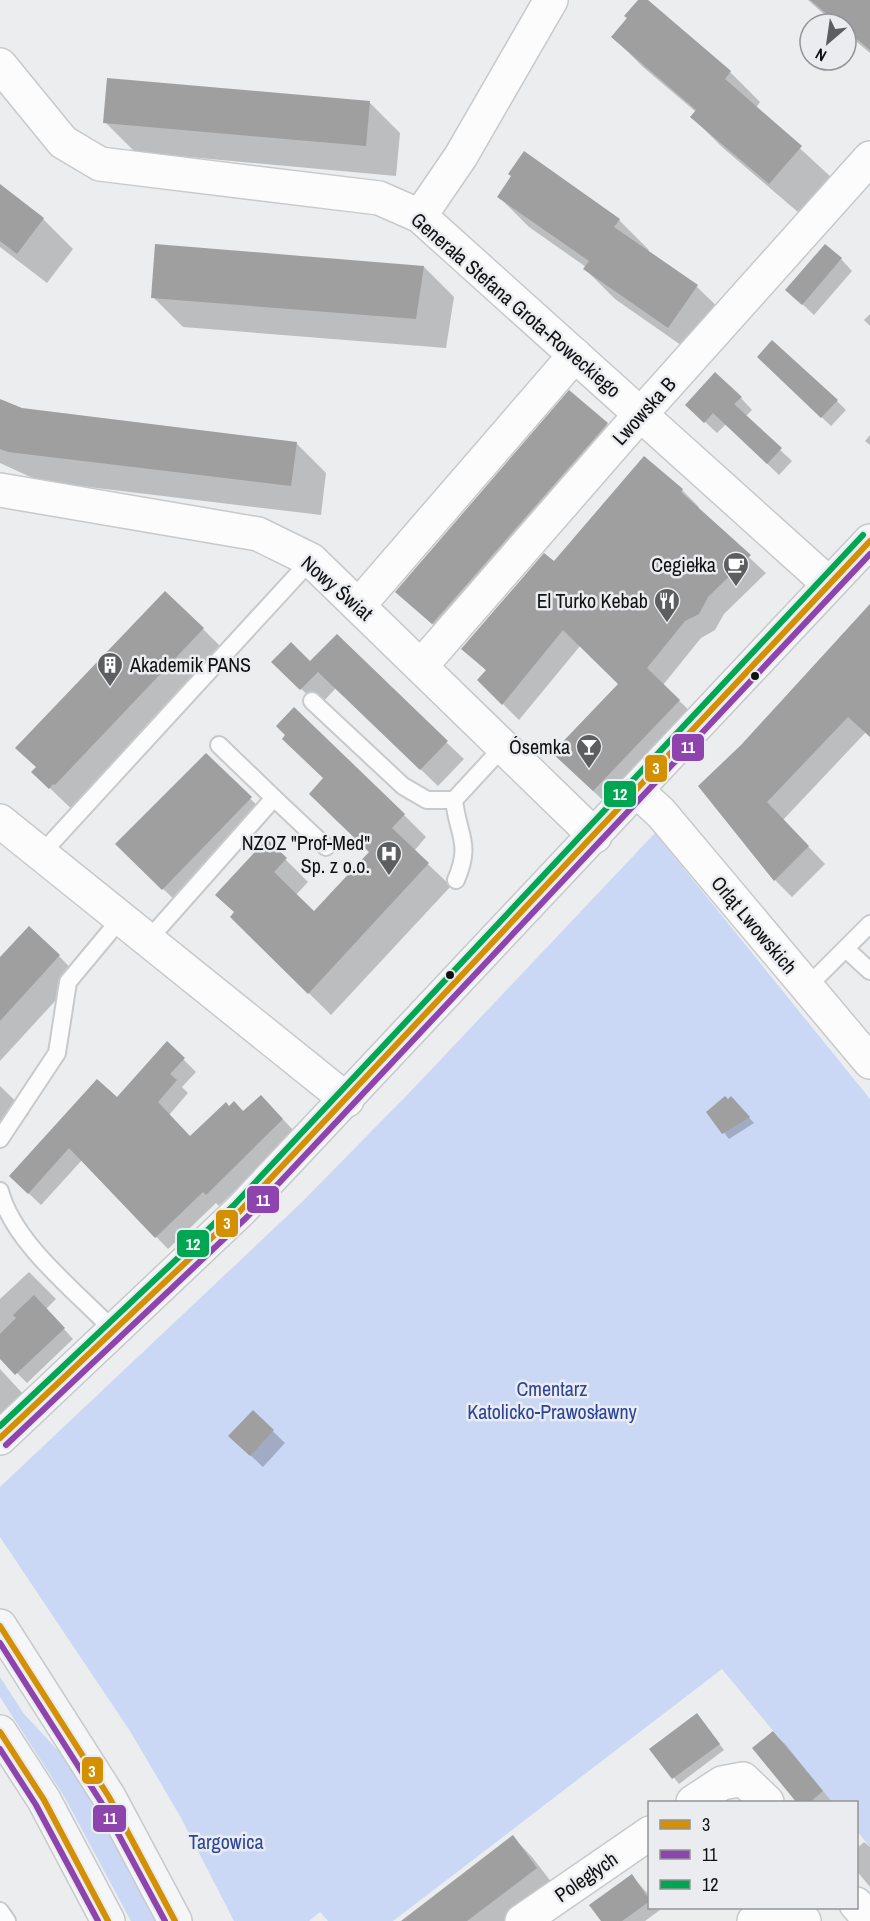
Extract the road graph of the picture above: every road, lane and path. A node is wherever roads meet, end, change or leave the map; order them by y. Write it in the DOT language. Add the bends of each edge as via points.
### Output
graph roads {
  1 [pos="551,0"];
  2 [pos="0,65"];
  3 [pos="870,158"];
  4 [pos="420,216"];
  5 [pos="575,355"];
  6 [pos="641,414"];
  7 [pos="0,490"];
  8 [pos="870,541"];
  9 [pos="311,560"];
  10 [pos="829,584"];
  11 [pos="359,605"];
  12 [pos="421,666"];
  13 [pos="312,701"];
  14 [pos="219,745"];
  15 [pos="503,747"];
  16 [pos="636,790"];
  17 [pos="274,798"];
  18 [pos="453,800"];
  19 [pos="0,822"];
  20 [pos="595,836"];
  21 [pos="326,847"];
  22 [pos="42,853"];
  23 [pos="456,880"];
  24 [pos="122,917"];
  25 [pos="870,924"];
  26 [pos="149,939"];
  27 [pos="847,950"];
  28 [pos="870,972"];
  29 [pos="807,987"];
  30 [pos="870,1062"];
  31 [pos="347,1100"];
  32 [pos="0,1139"];
  33 [pos="0,1191"];
  34 [pos="114,1330"];
  35 [pos="0,1438"];
  36 [pos="0,1626"];
  37 [pos="0,1732"];
  38 [pos="696,1801"];
  39 [pos="765,1801"];
  40 [pos="648,1834"];
  41 [pos="858,1907"];
  42 [pos="772,1909"];
  43 [pos="0,1911"];
  44 [pos="104,1919"];
  45 [pos="870,1920"];
  46 [pos="7,1921"];
  47 [pos="175,1921"];
  48 [pos="522,1921"];
  49 [pos="754,1921"];
  1 -- 4 [label="street" via="461,156"];
  2 -- 4 [label="street, Generała Stefana Grota-Roweckiego" via="63,142 100,164 379,198"];
  3 -- 6 [label="street, Lwowska B"];
  4 -- 5 [label="street, Generała Stefana Grota-Roweckiego"];
  5 -- 6 [label="street, Generała Stefana Grota-Roweckiego"];
  5 -- 11 [label="street"];
  6 -- 10 [label="street, Generała Stefana Grota-Roweckiego"];
  6 -- 12 [label="street, Lwowska B"];
  7 -- 9 [label="street, Nowy Świat" via="258,534"];
  8 -- 10 [label="main road"];
  9 -- 11 [label="street, Nowy Świat"];
  9 -- 22 [label="lane"];
  10 -- 16 [label="main road"];
  11 -- 12 [label="street, Nowy Świat"];
  12 -- 15 [label="street, Nowy Świat"];
  13 -- 18 [label="lane" via="403,786 427,800"];
  14 -- 17 [label="lane"];
  15 -- 18 [label="lane"];
  15 -- 20 [label="street, Nowy Świat"];
  16 -- 20 [label="main road"];
  16 -- 29 [label="street, Orląt Lwowskich" via="661,813"];
  17 -- 21 [label="lane"];
  17 -- 26 [label="lane"];
  18 -- 23 [label="lane" via="466,848"];
  19 -- 22 [label="street"];
  20 -- 31 [label="main road"];
  22 -- 24 [label="street"];
  24 -- 26 [label="street"];
  24 -- 32 [label="lane" via="68,982 57,1053"];
  25 -- 27 [label="lane"];
  26 -- 31 [label="street"];
  27 -- 28 [label="lane"];
  27 -- 29 [label="lane"];
  29 -- 30 [label="street, Orląt Lwowskich"];
  31 -- 34 [label="main road" via="240,1211"];
  33 -- 34 [label="lane" via="4,1205 31,1246"];
  34 -- 35 [label="main road"];
  36 -- 47 [label="main road" via="109,1797"];
  37 -- 44 [label="main road" via="44,1800"];
  38 -- 39 [label="street" via="722,1783 743,1779"];
  40 -- 48 [label="street, Poległych"];
  41 -- 45 [label="street"];
  42 -- 49 [label="street"];
  43 -- 46 [label="lane"];
}
